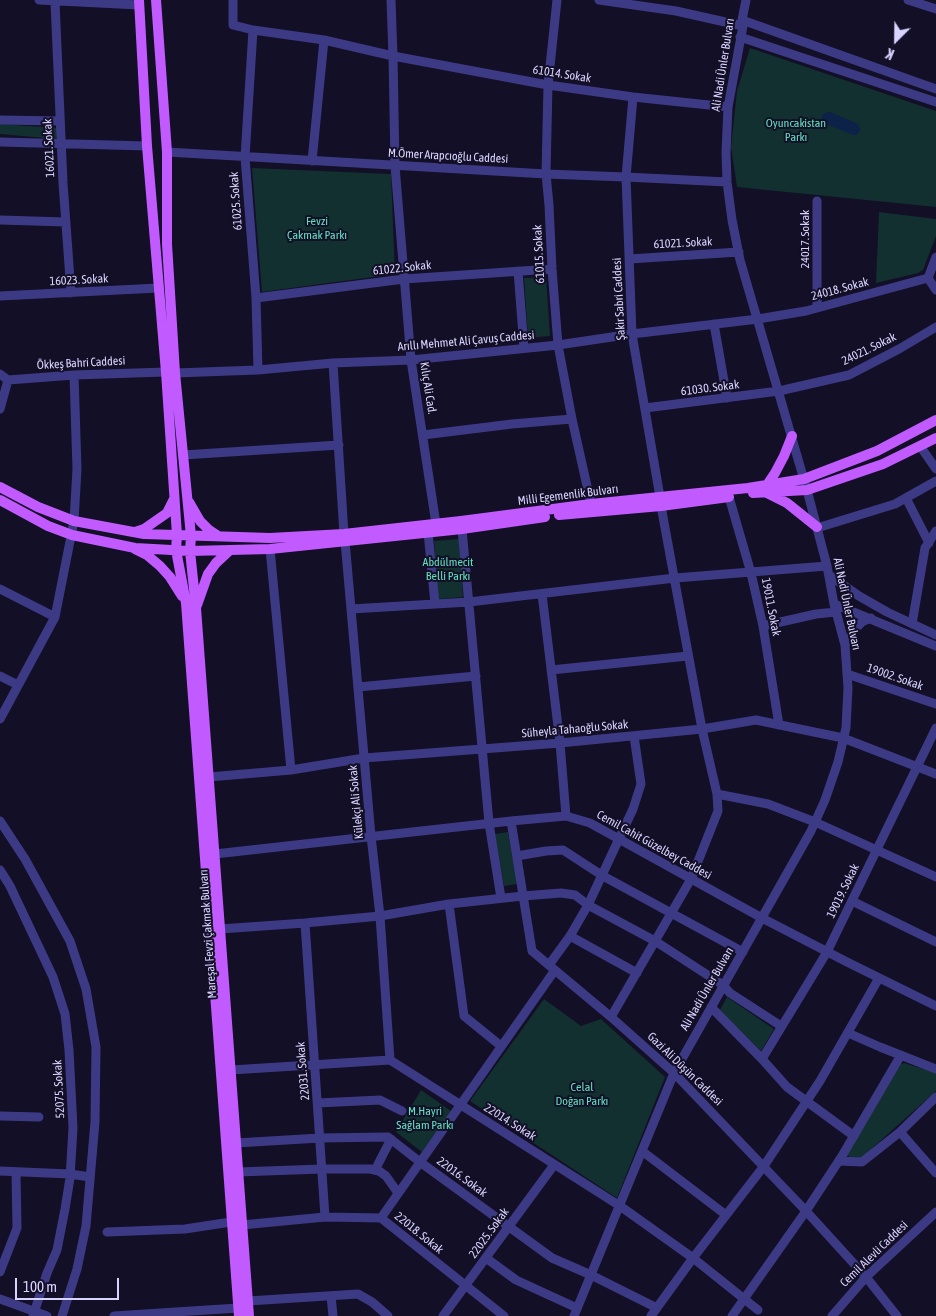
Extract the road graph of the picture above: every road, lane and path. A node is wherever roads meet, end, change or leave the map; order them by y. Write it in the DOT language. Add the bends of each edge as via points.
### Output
graph roads {
  1 [pos="39,0"];
  2 [pos="156,0"];
  3 [pos="232,0"];
  4 [pos="391,0"];
  5 [pos="557,0"];
  6 [pos="599,0"];
  7 [pos="746,0"];
  8 [pos="908,0"];
  9 [pos="55,2"];
  10 [pos="139,3"];
  11 [pos="936,9"];
  12 [pos="743,23"];
  13 [pos="253,30"];
  14 [pos="740,37"];
  15 [pos="324,40"];
  16 [pos="394,56"];
  17 [pos="548,85"];
  18 [pos="936,89"];
  19 [pos="633,97"];
  20 [pos="936,102"];
  21 [pos="728,107"];
  22 [pos="0,120"];
  23 [pos="60,122"];
  24 [pos="0,142"];
  25 [pos="62,144"];
  26 [pos="147,146"];
  27 [pos="167,152"];
  28 [pos="245,157"];
  29 [pos="312,161"];
  30 [pos="395,166"];
  31 [pos="546,174"];
  32 [pos="626,177"];
  33 [pos="727,182"];
  34 [pos="817,202"];
  35 [pos="0,220"];
  36 [pos="66,222"];
  37 [pos="739,252"];
  38 [pos="936,257"];
  39 [pos="629,259"];
  40 [pos="552,269"];
  41 [pos="518,271"];
  42 [pos="928,278"];
  43 [pos="404,279"];
  44 [pos="158,288"];
  45 [pos="936,290"];
  46 [pos="71,293"];
  47 [pos="0,296"];
  48 [pos="256,298"];
  49 [pos="817,308"];
  50 [pos="758,319"];
  51 [pos="714,324"];
  52 [pos="936,327"];
  53 [pos="632,334"];
  54 [pos="558,345"];
  55 [pos="524,348"];
  56 [pos="411,360"];
  57 [pos="333,364"];
  58 [pos="258,370"];
  59 [pos="170,373"];
  60 [pos="74,375"];
  61 [pos="4,377"];
  62 [pos="779,391"];
  63 [pos="727,398"];
  64 [pos="645,408"];
  65 [pos="0,409"];
  66 [pos="572,418"];
  67 [pos="936,420"];
  68 [pos="423,436"];
  69 [pos="792,436"];
  70 [pos="936,438"];
  71 [pos="339,445"];
  72 [pos="920,446"];
  73 [pos="183,455"];
  74 [pos="936,469"];
  75 [pos="804,479"];
  76 [pos="936,482"];
  77 [pos="0,486"];
  78 [pos="766,489"];
  79 [pos="808,490"];
  80 [pos="729,497"];
  81 [pos="174,498"];
  82 [pos="187,498"];
  83 [pos="906,498"];
  84 [pos="0,500"];
  85 [pos="661,501"];
  86 [pos="591,504"];
  87 [pos="74,521"];
  88 [pos="436,524"];
  89 [pos="817,528"];
  90 [pos="462,529"];
  91 [pos="133,532"];
  92 [pos="428,532"];
  93 [pos="936,532"];
  94 [pos="72,535"];
  95 [pos="177,535"];
  96 [pos="191,536"];
  97 [pos="219,537"];
  98 [pos="345,538"];
  99 [pos="929,542"];
  100 [pos="134,548"];
  101 [pos="270,549"];
  102 [pos="176,550"];
  103 [pos="230,550"];
  104 [pos="190,551"];
  105 [pos="828,570"];
  106 [pos="751,573"];
  107 [pos="675,578"];
  108 [pos="0,589"];
  109 [pos="542,594"];
  110 [pos="469,602"];
  111 [pos="186,603"];
  112 [pos="435,604"];
  113 [pos="196,608"];
  114 [pos="835,608"];
  115 [pos="351,609"];
  116 [pos="55,617"];
  117 [pos="871,618"];
  118 [pos="912,624"];
  119 [pos="763,626"];
  120 [pos="936,635"];
  121 [pos="845,645"];
  122 [pos="936,646"];
  123 [pos="688,656"];
  124 [pos="551,670"];
  125 [pos="847,674"];
  126 [pos="0,676"];
  127 [pos="476,676"];
  128 [pos="18,685"];
  129 [pos="358,687"];
  130 [pos="936,704"];
  131 [pos="0,719"];
  132 [pos="778,725"];
  133 [pos="936,728"];
  134 [pos="702,729"];
  135 [pos="634,736"];
  136 [pos="843,738"];
  137 [pos="560,743"];
  138 [pos="482,748"];
  139 [pos="364,758"];
  140 [pos="917,766"];
  141 [pos="291,770"];
  142 [pos="936,774"];
  143 [pos="209,777"];
  144 [pos="717,794"];
  145 [pos="566,816"];
  146 [pos="511,820"];
  147 [pos="0,821"];
  148 [pos="815,822"];
  149 [pos="489,823"];
  150 [pos="371,836"];
  151 [pos="619,839"];
  152 [pos="877,849"];
  153 [pos="215,854"];
  154 [pos="517,856"];
  155 [pos="0,870"];
  156 [pos="602,876"];
  157 [pos="936,877"];
  158 [pos="691,879"];
  159 [pos="523,896"];
  160 [pos="501,898"];
  161 [pos="852,901"];
  162 [pos="449,904"];
  163 [pos="588,905"];
  164 [pos="671,914"];
  165 [pos="380,916"];
  166 [pos="762,918"];
  167 [pos="305,923"];
  168 [pos="220,929"];
  169 [pos="570,936"];
  170 [pos="655,941"];
  171 [pos="936,942"];
  172 [pos="743,952"];
  173 [pos="827,952"];
  174 [pos="552,967"];
  175 [pos="637,973"];
  176 [pos="879,978"];
  177 [pos="723,985"];
  178 [pos="936,1006"];
  179 [pos="711,1007"];
  180 [pos="611,1017"];
  181 [pos="782,1026"];
  182 [pos="848,1033"];
  183 [pos="501,1046"];
  184 [pos="901,1055"];
  185 [pos="762,1058"];
  186 [pos="390,1060"];
  187 [pos="314,1065"];
  188 [pos="936,1069"];
  189 [pos="231,1070"];
  190 [pos="674,1073"];
  191 [pos="936,1097"];
  192 [pos="807,1101"];
  193 [pos="318,1103"];
  194 [pos="460,1104"];
  195 [pos="402,1111"];
  196 [pos="0,1116"];
  197 [pos="39,1117"];
  198 [pos="900,1132"];
  199 [pos="854,1136"];
  200 [pos="320,1138"];
  201 [pos="391,1139"];
  202 [pos="236,1143"];
  203 [pos="642,1152"];
  204 [pos="839,1161"];
  205 [pos="420,1162"];
  206 [pos="554,1165"];
  207 [pos="764,1166"];
  208 [pos="322,1169"];
  209 [pos="375,1170"];
  210 [pos="0,1171"];
  211 [pos="16,1172"];
  212 [pos="238,1172"];
  213 [pos="936,1173"];
  214 [pos="70,1174"];
  215 [pos="90,1177"];
  216 [pos="398,1193"];
  217 [pos="620,1206"];
  218 [pos="806,1211"];
  219 [pos="936,1212"];
  220 [pos="726,1215"];
  221 [pos="325,1217"];
  222 [pos="381,1218"];
  223 [pos="231,1222"];
  224 [pos="242,1225"];
  225 [pos="509,1227"];
  226 [pos="106,1232"];
  227 [pos="5,1248"];
  228 [pos="486,1258"];
  229 [pos="693,1258"];
  230 [pos="0,1272"];
  231 [pos="591,1275"];
  232 [pos="866,1277"];
  233 [pos="466,1286"];
  234 [pos="331,1296"];
  235 [pos="0,1299"];
  236 [pos="744,1299"];
  237 [pos="248,1301"];
  238 [pos="656,1308"];
  239 [pos="758,1310"];
  240 [pos="238,1312"];
  241 [pos="575,1312"];
  242 [pos="34,1314"];
  243 [pos="47,1316"];
  244 [pos="62,1316"];
  245 [pos="110,1316"];
  246 [pos="114,1316"];
  247 [pos="249,1316"];
  248 [pos="333,1316"];
  249 [pos="388,1316"];
  250 [pos="443,1316"];
  251 [pos="504,1316"];
  252 [pos="651,1316"];
  253 [pos="732,1316"];
  254 [pos="832,1316"];
  255 [pos="897,1316"];
  1 -- 9 [label="street"];
  2 -- 27 [label="main road"];
  3 -- 13 [label="street, 61014. Sokak" via="234,25"];
  4 -- 16 [label="street, Kılıç Ali Cad."];
  5 -- 17 [label="street, 61015. Sokak"];
  6 -- 12 [label="street"];
  7 -- 12 [label="street, Ali Nadi Ünler Bulvarı"];
  8 -- 11 [label="street"];
  9 -- 10 [label="street"];
  9 -- 23 [label="street, 16021. Sokak"];
  10 -- 26 [label="main road"];
  12 -- 14 [label="street, Ali Nadi Ünler Bulvarı"];
  12 -- 18 [label="street"];
  13 -- 15 [label="street, 61014. Sokak"];
  13 -- 28 [label="street, 61025. Sokak"];
  14 -- 20 [label="street"];
  14 -- 21 [label="street, Ali Nadi Ünler Bulvarı"];
  15 -- 16 [label="street, 61014. Sokak"];
  15 -- 29 [label="street"];
  16 -- 17 [label="street, 61014. Sokak"];
  16 -- 30 [label="street, Kılıç Ali Cad."];
  17 -- 19 [label="street, 61014. Sokak"];
  17 -- 31 [label="street, 61015. Sokak"];
  19 -- 21 [label="street, 61014. Sokak"];
  19 -- 32 [label="street, Şakir Sabri Caddesi"];
  21 -- 33 [label="street, Ali Nadi Ünler Bulvarı"];
  22 -- 23 [label="street"];
  23 -- 25 [label="street, 16021. Sokak"];
  24 -- 25 [label="street"];
  25 -- 26 [label="street"];
  25 -- 36 [label="street, 16021. Sokak"];
  26 -- 44 [label="main road"];
  27 -- 28 [label="street, M.Ömer Arapcıoğlu Caddesi"];
  27 -- 59 [label="main road"];
  28 -- 29 [label="street, M.Ömer Arapcıoğlu Caddesi"];
  28 -- 48 [label="street, 61025. Sokak"];
  29 -- 30 [label="street, M.Ömer Arapcıoğlu Caddesi"];
  30 -- 31 [label="street, M.Ömer Arapcıoğlu Caddesi"];
  30 -- 43 [label="street, Kılıç Ali Cad."];
  31 -- 32 [label="street, M.Ömer Arapcıoğlu Caddesi"];
  31 -- 40 [label="street, 61015. Sokak"];
  32 -- 33 [label="street, M.Ömer Arapcıoğlu Caddesi"];
  32 -- 39 [label="street, Şakir Sabri Caddesi"];
  33 -- 37 [label="street, Ali Nadi Ünler Bulvarı"];
  34 -- 49 [label="street, 24017. Sokak"];
  35 -- 36 [label="street"];
  36 -- 46 [label="street, 16021. Sokak"];
  37 -- 39 [label="street, 61021. Sokak"];
  37 -- 50 [label="street, Ali Nadi Ünler Bulvarı"];
  38 -- 42 [label="street"];
  39 -- 53 [label="street, Şakir Sabri Caddesi"];
  40 -- 41 [label="street, 61022. Sokak"];
  40 -- 54 [label="street, 61015. Sokak"];
  41 -- 43 [label="street, 61022. Sokak"];
  41 -- 55 [label="street"];
  42 -- 45 [label="street"];
  42 -- 49 [label="street, 24018. Sokak"];
  43 -- 48 [label="street, 61022. Sokak"];
  43 -- 56 [label="street, Kılıç Ali Cad."];
  44 -- 46 [label="street, 16023. Sokak"];
  44 -- 59 [label="main road"];
  46 -- 47 [label="street, 16023. Sokak"];
  48 -- 58 [label="street, 61025. Sokak"];
  49 -- 50 [label="street, 24018. Sokak"];
  50 -- 51 [label="street, Arıllı Mehmet Ali Çavuş Caddesi"];
  50 -- 62 [label="street, Ali Nadi Ünler Bulvarı"];
  51 -- 53 [label="street, Arıllı Mehmet Ali Çavuş Caddesi"];
  51 -- 63 [label="street"];
  52 -- 62 [label="street, 24021. Sokak" via="849,375"];
  53 -- 54 [label="street, Arıllı Mehmet Ali Çavuş Caddesi"];
  53 -- 64 [label="street, Şakir Sabri Caddesi"];
  54 -- 55 [label="street, Arıllı Mehmet Ali Çavuş Caddesi"];
  54 -- 66 [label="street, 61015. Sokak"];
  55 -- 56 [label="street, Arıllı Mehmet Ali Çavuş Caddesi"];
  56 -- 57 [label="street, Arıllı Mehmet Ali Çavuş Caddesi"];
  56 -- 68 [label="street, Kılıç Ali Cad."];
  57 -- 58 [label="street, Arıllı Mehmet Ali Çavuş Caddesi"];
  57 -- 71 [label="street, Külekçi Ali Sokak"];
  58 -- 59 [label="street, Arıllı Mehmet Ali Çavuş Caddesi"];
  59 -- 60 [label="street, Ökkeş Bahri Caddesi"];
  59 -- 73 [label="main road, Mareşal Fevzi Çakmak Bulvarı"];
  59 -- 81 [label="main road"];
  60 -- 61 [label="street, Ökkeş Bahri Caddesi"];
  60 -- 87 [label="street" via="77,469"];
  61 -- 65 [label="street"];
  62 -- 63 [label="street, 61030. Sokak"];
  62 -- 69 [label="street, Ali Nadi Ünler Bulvarı"];
  63 -- 64 [label="street, 61030. Sokak"];
  64 -- 85 [label="street, Şakir Sabri Caddesi"];
  66 -- 68 [label="street"];
  66 -- 86 [label="street, 61015. Sokak"];
  67 -- 75 [label="main road, Milli Egemenlik Bulvarı" via="877,451"];
  68 -- 88 [label="street, Kılıç Ali Cad."];
  69 -- 75 [label="street, Ali Nadi Ünler Bulvarı"];
  69 -- 78 [label="main road"];
  70 -- 72 [label="main road, Milli Egemenlik Bulvarı"];
  71 -- 73 [label="street"];
  71 -- 98 [label="street, Külekçi Ali Sokak"];
  72 -- 74 [label="street"];
  72 -- 79 [label="main road, Milli Egemenlik Bulvarı" via="883,464"];
  73 -- 82 [label="main road, Mareşal Fevzi Çakmak Bulvarı"];
  75 -- 78 [label="main road, Milli Egemenlik Bulvarı"];
  75 -- 79 [label="street, Ali Nadi Ünler Bulvarı"];
  76 -- 83 [label="street"];
  77 -- 87 [label="main road, Milli Egemenlik Bulvarı" via="38,507"];
  78 -- 79 [label="main road, Milli Egemenlik Bulvarı"];
  78 -- 80 [label="main road, Milli Egemenlik Bulvarı"];
  78 -- 85 [label="main road, Milli Egemenlik Bulvarı" via="748,488"];
  78 -- 89 [label="main road"];
  79 -- 89 [label="street, Ali Nadi Ünler Bulvarı"];
  80 -- 85 [label="main road, Milli Egemenlik Bulvarı"];
  80 -- 106 [label="street, 19011. Sokak"];
  81 -- 91 [label="main road" via="167,513 144,529"];
  81 -- 95 [label="main road"];
  82 -- 96 [label="main road, Mareşal Fevzi Çakmak Bulvarı"];
  82 -- 97 [label="main road" via="200,521"];
  83 -- 89 [label="street"];
  83 -- 99 [label="street"];
  84 -- 94 [label="main road"];
  85 -- 86 [label="main road, Milli Egemenlik Bulvarı"];
  85 -- 90 [label="main road, Milli Egemenlik Bulvarı"];
  85 -- 107 [label="street, Şakir Sabri Caddesi"];
  86 -- 88 [label="main road, Milli Egemenlik Bulvarı"];
  87 -- 91 [label="main road, Milli Egemenlik Bulvarı"];
  87 -- 94 [label="street"];
  88 -- 98 [label="main road, Milli Egemenlik Bulvarı"];
  89 -- 105 [label="street, Ali Nadi Ünler Bulvarı"];
  90 -- 92 [label="main road, Milli Egemenlik Bulvarı"];
  90 -- 110 [label="street"];
  91 -- 95 [label="main road, Milli Egemenlik Bulvarı"];
  92 -- 98 [label="main road, Milli Egemenlik Bulvarı"];
  92 -- 112 [label="street"];
  93 -- 99 [label="street"];
  94 -- 100 [label="main road"];
  94 -- 116 [label="street"];
  95 -- 96 [label="main road, Milli Egemenlik Bulvarı"];
  95 -- 102 [label="main road"];
  96 -- 97 [label="main road, Milli Egemenlik Bulvarı"];
  96 -- 104 [label="main road, Mareşal Fevzi Çakmak Bulvarı"];
  97 -- 98 [label="main road, Milli Egemenlik Bulvarı"];
  98 -- 101 [label="main road, Milli Egemenlik Bulvarı"];
  98 -- 115 [label="street, Külekçi Ali Sokak"];
  99 -- 118 [label="street" via="925,548"];
  100 -- 102 [label="main road, Milli Egemenlik Bulvarı"];
  100 -- 111 [label="main road" via="160,566"];
  101 -- 103 [label="main road, Milli Egemenlik Bulvarı"];
  101 -- 141 [label="street"];
  102 -- 104 [label="main road, Milli Egemenlik Bulvarı"];
  102 -- 111 [label="main road"];
  103 -- 104 [label="main road, Milli Egemenlik Bulvarı"];
  103 -- 113 [label="main road" via="208,574"];
  104 -- 113 [label="main road, Mareşal Fevzi Çakmak Bulvarı"];
  105 -- 106 [label="street"];
  105 -- 114 [label="street, Ali Nadi Ünler Bulvarı"];
  105 -- 118 [label="street" via="859,596"];
  106 -- 107 [label="street"];
  106 -- 119 [label="street, 19011. Sokak"];
  107 -- 109 [label="street"];
  107 -- 123 [label="street, Şakir Sabri Caddesi"];
  108 -- 116 [label="street"];
  109 -- 110 [label="street"];
  109 -- 124 [label="street"];
  110 -- 112 [label="street"];
  110 -- 127 [label="street"];
  111 -- 223 [label="main road"];
  112 -- 115 [label="street"];
  113 -- 143 [label="main road, Mareşal Fevzi Çakmak Bulvarı"];
  114 -- 117 [label="street"];
  114 -- 119 [label="street"];
  114 -- 121 [label="street, Ali Nadi Ünler Bulvarı"];
  115 -- 129 [label="street, Külekçi Ali Sokak"];
  116 -- 128 [label="street"];
  117 -- 121 [label="street" via="856,628"];
  117 -- 122 [label="street"];
  118 -- 120 [label="street"];
  119 -- 132 [label="street, 19011. Sokak"];
  121 -- 125 [label="street, Ali Nadi Ünler Bulvarı"];
  123 -- 124 [label="street"];
  123 -- 134 [label="street, Şakir Sabri Caddesi"];
  124 -- 137 [label="street"];
  125 -- 130 [label="street, 19002. Sokak"];
  125 -- 136 [label="street, Ali Nadi Ünler Bulvarı"];
  126 -- 128 [label="street"];
  127 -- 129 [label="street"];
  127 -- 138 [label="street"];
  128 -- 131 [label="street"];
  129 -- 139 [label="street, Külekçi Ali Sokak"];
  132 -- 134 [label="street, Süheyla Tahaoğlu Sokak" via="756,720"];
  132 -- 136 [label="street, Süheyla Tahaoğlu Sokak"];
  133 -- 140 [label="street, 19019. Sokak"];
  134 -- 135 [label="street, Süheyla Tahaoğlu Sokak"];
  134 -- 144 [label="street, Şakir Sabri Caddesi"];
  135 -- 137 [label="street, Süheyla Tahaoğlu Sokak"];
  135 -- 151 [label="street" via="641,784"];
  136 -- 140 [label="street, Süheyla Tahaoğlu Sokak"];
  136 -- 148 [label="street, Ali Nadi Ünler Bulvarı" via="833,777"];
  137 -- 138 [label="street, Süheyla Tahaoğlu Sokak"];
  137 -- 145 [label="street"];
  138 -- 139 [label="street, Süheyla Tahaoğlu Sokak"];
  138 -- 149 [label="street"];
  139 -- 141 [label="street, Süheyla Tahaoğlu Sokak"];
  139 -- 150 [label="street, Külekçi Ali Sokak"];
  140 -- 142 [label="street, Süheyla Tahaoğlu Sokak"];
  140 -- 152 [label="street, 19019. Sokak"];
  141 -- 143 [label="street, Süheyla Tahaoğlu Sokak"];
  143 -- 153 [label="main road, Mareşal Fevzi Çakmak Bulvarı"];
  144 -- 148 [label="street" via="768,804"];
  144 -- 158 [label="street, Şakir Sabri Caddesi" via="718,811"];
  145 -- 146 [label="street, Cemil Cahit Güzelbey Caddesi"];
  145 -- 151 [label="street, Cemil Cahit Güzelbey Caddesi" via="590,823"];
  146 -- 149 [label="street, Cemil Cahit Güzelbey Caddesi"];
  146 -- 154 [label="street, Gazi Ali Düşün Caddesi"];
  147 -- 215 [label="street" via="70,941 86,989 96,1047"];
  148 -- 152 [label="street"];
  148 -- 166 [label="street, Ali Nadi Ünler Bulvarı"];
  149 -- 150 [label="street, Cemil Cahit Güzelbey Caddesi"];
  149 -- 160 [label="street"];
  150 -- 153 [label="street, Cemil Cahit Güzelbey Caddesi"];
  150 -- 165 [label="street, Külekçi Ali Sokak"];
  151 -- 156 [label="street"];
  151 -- 158 [label="street, Cemil Cahit Güzelbey Caddesi"];
  152 -- 157 [label="street"];
  152 -- 161 [label="street, 19019. Sokak"];
  153 -- 168 [label="main road, Mareşal Fevzi Çakmak Bulvarı"];
  154 -- 156 [label="street" via="563,850"];
  154 -- 159 [label="street, Gazi Ali Düşün Caddesi"];
  155 -- 214 [label="street, 52075. Sokak" via="53,977 65,1014 74,1128"];
  156 -- 163 [label="street"];
  156 -- 164 [label="street"];
  158 -- 164 [label="street, Şakir Sabri Caddesi"];
  158 -- 166 [label="street, Cemil Cahit Güzelbey Caddesi"];
  159 -- 160 [label="street"];
  159 -- 163 [label="street" via="561,893 575,895"];
  159 -- 174 [label="street, Gazi Ali Düşün Caddesi" via="532,951"];
  160 -- 162 [label="street"];
  161 -- 171 [label="street"];
  161 -- 173 [label="street, 19019. Sokak"];
  162 -- 165 [label="street"];
  162 -- 183 [label="street" via="464,1016"];
  163 -- 169 [label="street"];
  163 -- 170 [label="street"];
  164 -- 170 [label="street, Şakir Sabri Caddesi"];
  164 -- 172 [label="street"];
  165 -- 167 [label="street"];
  165 -- 186 [label="street, Külekçi Ali Sokak"];
  166 -- 172 [label="street, Ali Nadi Ünler Bulvarı"];
  166 -- 173 [label="street, Cemil Cahit Güzelbey Caddesi"];
  167 -- 168 [label="street"];
  167 -- 187 [label="street, 22031. Sokak"];
  168 -- 189 [label="main road, Mareşal Fevzi Çakmak Bulvarı"];
  169 -- 174 [label="street"];
  169 -- 175 [label="street"];
  170 -- 175 [label="street, Şakir Sabri Caddesi"];
  170 -- 177 [label="street"];
  172 -- 177 [label="street, Ali Nadi Ünler Bulvarı"];
  173 -- 176 [label="street, Cemil Cahit Güzelbey Caddesi"];
  173 -- 181 [label="street, 19019. Sokak"];
  174 -- 180 [label="street, Gazi Ali Düşün Caddesi"];
  174 -- 183 [label="street"];
  175 -- 180 [label="street, Şakir Sabri Caddesi"];
  176 -- 178 [label="street, Cemil Cahit Güzelbey Caddesi"];
  176 -- 182 [label="street"];
  177 -- 179 [label="street, Ali Nadi Ünler Bulvarı"];
  177 -- 181 [label="street" via="730,993"];
  179 -- 185 [label="street"];
  179 -- 190 [label="street, Ali Nadi Ünler Bulvarı"];
  180 -- 190 [label="street, Gazi Ali Düşün Caddesi"];
  181 -- 185 [label="street, 19019. Sokak"];
  182 -- 184 [label="street"];
  182 -- 192 [label="street"];
  183 -- 194 [label="street"];
  184 -- 188 [label="street"];
  184 -- 199 [label="street"];
  185 -- 192 [label="street" via="787,1087"];
  186 -- 187 [label="street"];
  186 -- 194 [label="street, 22014. Sokak"];
  187 -- 189 [label="street"];
  187 -- 193 [label="street, 22031. Sokak"];
  189 -- 202 [label="main road, Mareşal Fevzi Çakmak Bulvarı"];
  190 -- 203 [label="street, Ali Nadi Ünler Bulvarı"];
  190 -- 207 [label="street, Gazi Ali Düşün Caddesi"];
  191 -- 198 [label="street"];
  192 -- 199 [label="street"];
  192 -- 207 [label="street"];
  193 -- 195 [label="street" via="380,1100"];
  193 -- 200 [label="street, 22031. Sokak"];
  194 -- 205 [label="street"];
  194 -- 206 [label="street, 22014. Sokak"];
  196 -- 197 [label="street"];
  198 -- 204 [label="street" via="862,1162"];
  198 -- 213 [label="street"];
  199 -- 204 [label="street"];
  200 -- 201 [label="street"];
  200 -- 202 [label="street"];
  200 -- 208 [label="street, 22031. Sokak"];
  201 -- 205 [label="street, 22016. Sokak"];
  201 -- 209 [label="street"];
  202 -- 212 [label="main road, Mareşal Fevzi Çakmak Bulvarı"];
  203 -- 217 [label="street, Ali Nadi Ünler Bulvarı"];
  203 -- 220 [label="street"];
  204 -- 218 [label="street"];
  205 -- 216 [label="street"];
  205 -- 225 [label="street, 22016. Sokak"];
  206 -- 217 [label="street, 22014. Sokak"];
  206 -- 225 [label="street, 22025. Sokak"];
  207 -- 218 [label="street, Gazi Ali Düşün Caddesi"];
  207 -- 220 [label="street"];
  208 -- 209 [label="street"];
  208 -- 212 [label="street"];
  208 -- 221 [label="street, 22031. Sokak"];
  209 -- 216 [label="street" via="386,1176"];
  210 -- 211 [label="street"];
  211 -- 214 [label="street"];
  211 -- 227 [label="street" via="17,1228"];
  212 -- 224 [label="main road, Mareşal Fevzi Çakmak Bulvarı"];
  214 -- 215 [label="street"];
  214 -- 242 [label="street, 52075. Sokak" via="57,1250"];
  215 -- 244 [label="street" via="86,1226"];
  216 -- 222 [label="street"];
  217 -- 229 [label="street, 22014. Sokak"];
  217 -- 231 [label="street, Ali Nadi Ünler Bulvarı"];
  218 -- 232 [label="street, Gazi Ali Düşün Caddesi"];
  218 -- 236 [label="street"];
  219 -- 232 [label="street, Cemil Alevli Caddesi"];
  220 -- 229 [label="street"];
  221 -- 222 [label="street, 22018. Sokak"];
  221 -- 224 [label="street, 22018. Sokak"];
  222 -- 233 [label="street, 22018. Sokak"];
  223 -- 226 [label="street" via="185,1229"];
  223 -- 240 [label="main road"];
  224 -- 237 [label="main road, Mareşal Fevzi Çakmak Bulvarı"];
  225 -- 228 [label="street, 22025. Sokak"];
  225 -- 231 [label="street, 22016. Sokak" via="552,1258"];
  227 -- 230 [label="street"];
  228 -- 233 [label="street, 22025. Sokak"];
  228 -- 241 [label="street" via="516,1280"];
  229 -- 236 [label="street, 22014. Sokak"];
  229 -- 238 [label="street"];
  231 -- 238 [label="street, 22016. Sokak"];
  231 -- 241 [label="street, Ali Nadi Ünler Bulvarı"];
  232 -- 254 [label="street, Cemil Alevli Caddesi"];
  232 -- 255 [label="street, Gazi Ali Düşün Caddesi"];
  233 -- 250 [label="street, 22025. Sokak"];
  233 -- 251 [label="street, 22018. Sokak"];
  234 -- 237 [label="street"];
  234 -- 248 [label="street"];
  234 -- 249 [label="street" via="358,1294"];
  235 -- 242 [label="street"];
  236 -- 239 [label="street, 22014. Sokak"];
  236 -- 253 [label="street"];
  237 -- 247 [label="main road, Mareşal Fevzi Çakmak Bulvarı"];
  238 -- 252 [label="street"];
  240 -- 246 [label="street"];
  242 -- 243 [label="street"];
  245 -- 246 [label="street"];
}
